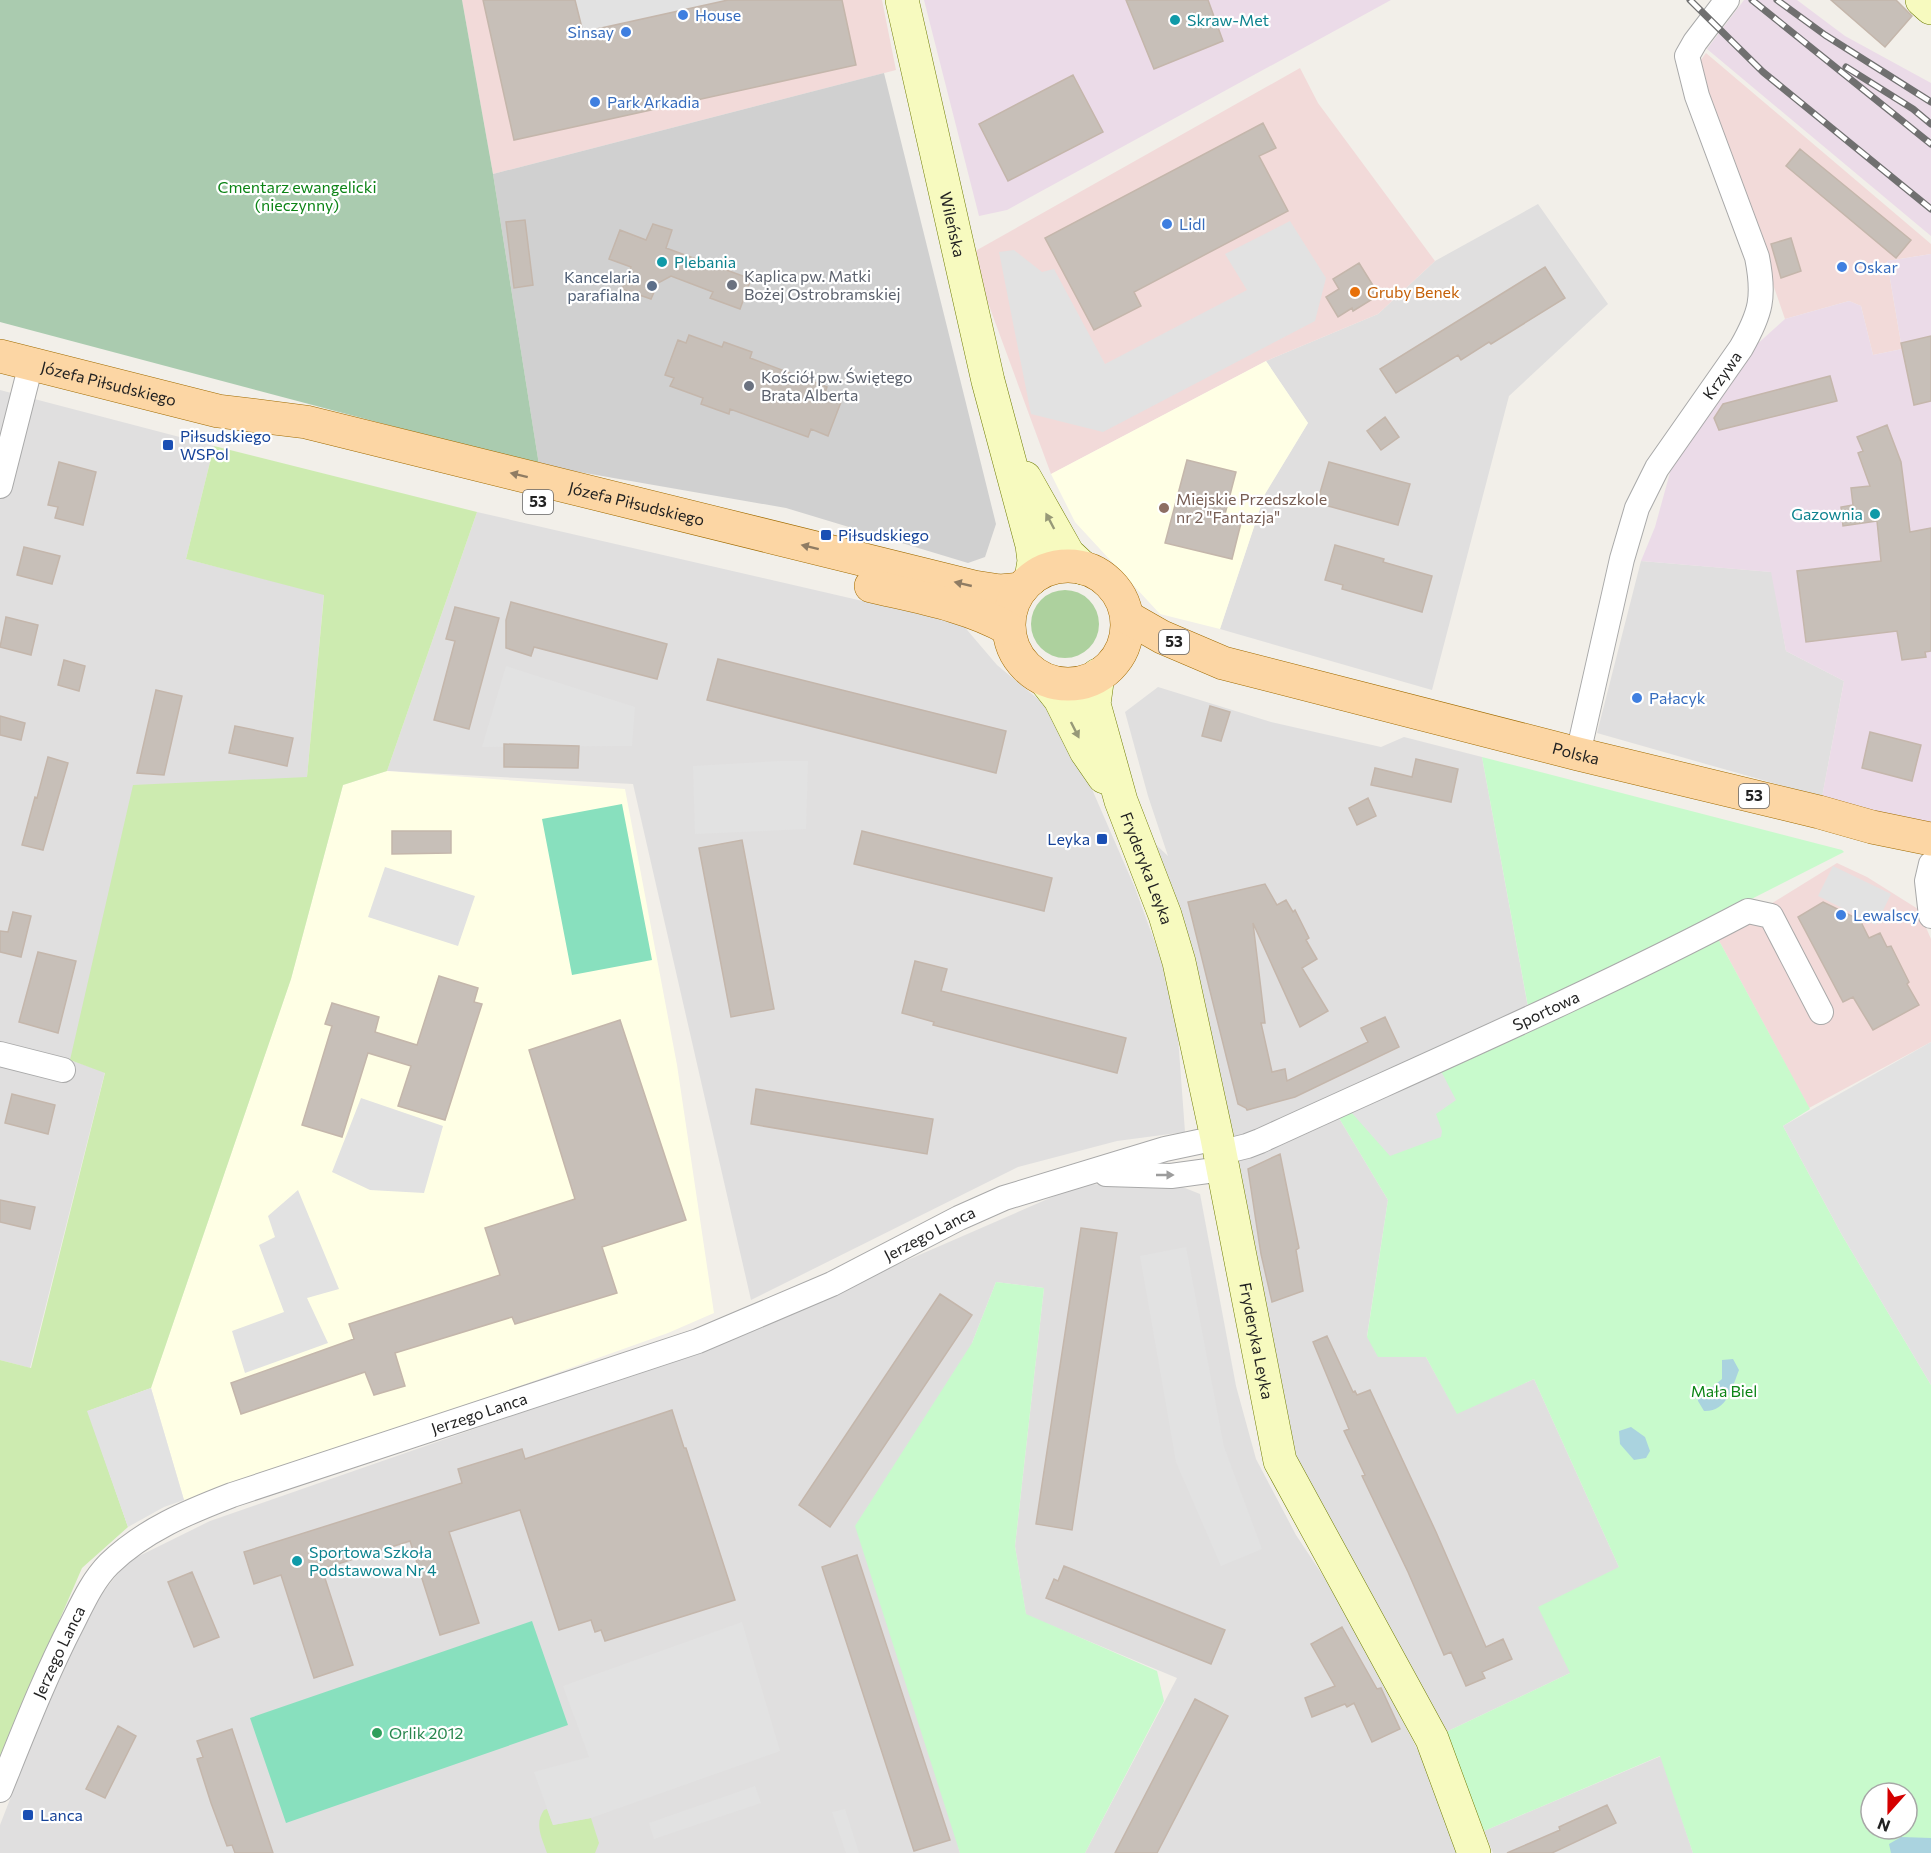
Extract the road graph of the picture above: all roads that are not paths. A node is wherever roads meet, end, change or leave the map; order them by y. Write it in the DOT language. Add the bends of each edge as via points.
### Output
graph roads {
  1 [pos="902,0"];
  2 [pos="1727,0"];
  3 [pos="1922,0"];
  4 [pos="1931,8"];
  5 [pos="0,356"];
  6 [pos="31,364"];
  7 [pos="218,411"];
  8 [pos="1005,446"];
  9 [pos="0,486"];
  10 [pos="1083,568"];
  11 [pos="1026,584"];
  12 [pos="1127,617"];
  13 [pos="1009,629"];
  14 [pos="1223,663"];
  15 [pos="1108,665"];
  16 [pos="1045,680"];
  17 [pos="1578,754"];
  18 [pos="1121,801"];
  19 [pos="1931,839"];
  20 [pos="1931,864"];
  21 [pos="1931,916"];
  22 [pos="1821,1012"];
  23 [pos="0,1054"];
  24 [pos="63,1070"];
  25 [pos="1219,1153"];
  26 [pos="0,1790"];
  27 [pos="1474,1853"];
  1 -- 8 [label="street, Wileńska"];
  2 -- 17 [label="street, Krzywa" via="1687,56 1697,96 1757,257 1762,283 1760,307 1741,348 1657,468 1637,508"];
  3 -- 4 [label="street"];
  5 -- 6 [label="main road, Józefa Piłsudskiego / 53"];
  6 -- 7 [label="main road, Józefa Piłsudskiego / 53"];
  6 -- 9 [label="street"];
  11 -- 7 [label="main road, Józefa Piłsudskiego / 53, one-way" via="1000,591 942,579 306,422"];
  7 -- 13 [label="main road, Józefa Piłsudskiego / 53" via="299,443 967,609"];
  10 -- 8 [label="street, Wileńska, one-way" via="1068,554"];
  8 -- 11 [label="street, Wileńska" via="1032,545 1034,561"];
  10 -- 11 [label="main road, 53" via="1056,568"];
  10 -- 12 [label="main road" via="1110,585"];
  11 -- 13 [label="main road" via="1010,615"];
  12 -- 14 [label="main road, Polska / 53"];
  12 -- 15 [label="main road" via="1124,644"];
  13 -- 16 [label="main road" via="1018,656"];
  14 -- 15 [label="main road, Polska / 53"];
  14 -- 17 [label="main road, Polska / 53"];
  15 -- 16 [label="main road, 53" via="1090,680 1072,684"];
  15 -- 18 [label="street, Fryderyka Leyka" via="1094,704"];
  16 -- 18 [label="street, Fryderyka Leyka, one-way" via="1060,699 1086,751"];
  17 -- 19 [label="main road, Polska / 53"];
  18 -- 25 [label="street, Fryderyka Leyka" via="1179,962"];
  20 -- 21 [label="street" via="1927,881"];
  22 -- 25 [label="street, Sportowa" via="1770,916 1748,911 1664,955 1253,1144"];
  23 -- 24 [label="street"];
  25 -- 26 [label="street, Jerzego Lanca" via="1165,1149 1004,1198 832,1284 698,1341 232,1495 169,1522 126,1550 96,1578 55,1658"];
  25 -- 27 [label="street, Fryderyka Leyka" via="1280,1461 1432,1739"];
}
